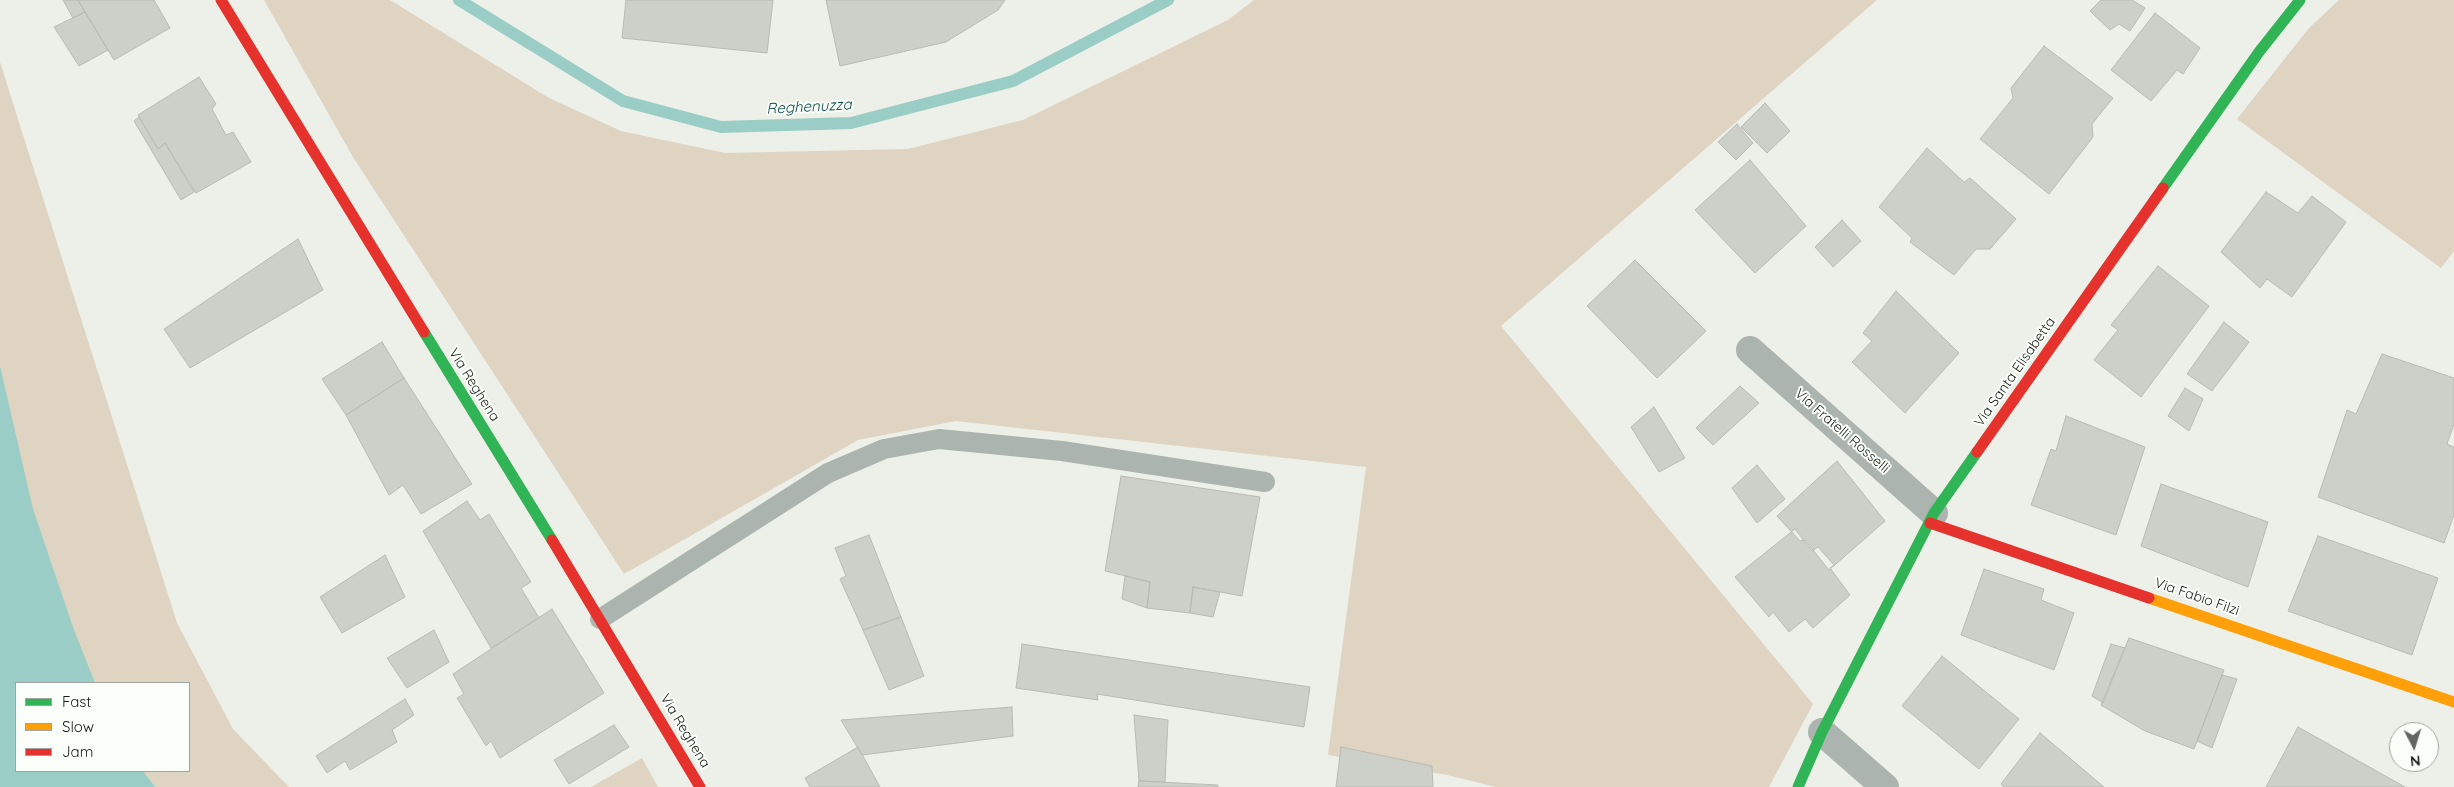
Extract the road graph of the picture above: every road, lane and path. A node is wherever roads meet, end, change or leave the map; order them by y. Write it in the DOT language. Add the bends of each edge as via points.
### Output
graph roads {
  1 [pos="221,0"];
  2 [pos="2300,0"];
  3 [pos="1750,350"];
  4 [pos="1265,482"];
  5 [pos="1932,518"];
  6 [pos="600,619"];
  7 [pos="2454,702"];
  8 [pos="1822,732"];
  9 [pos="700,787"];
  10 [pos="1798,787"];
  11 [pos="1885,787"];
  1 -- 6 [label="street, Via Reghena"];
  2 -- 5 [label="street, Via Santa Elisabetta" via="2259,52"];
  3 -- 5 [label="street, Via Fratelli Rosselli"];
  4 -- 6 [label="lane" via="1062,451 939,439 884,449 828,473"];
  5 -- 7 [label="street, Via Fabio Filzi"];
  5 -- 8 [label="street, Via Santa Elisabetta"];
  6 -- 9 [label="street, Via Reghena"];
  8 -- 10 [label="street, Via Santa Elisabetta"];
  8 -- 11 [label="street"];
}
